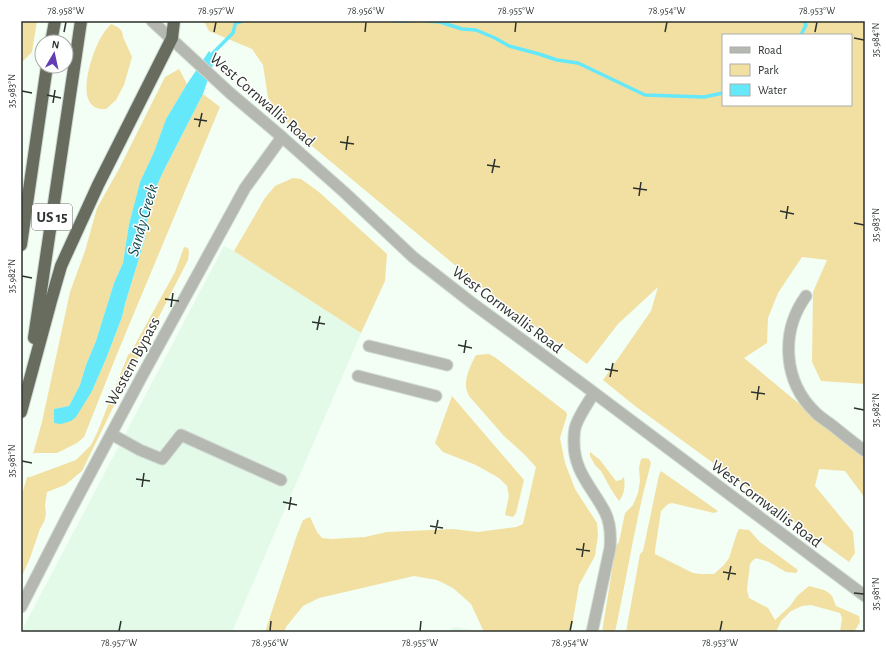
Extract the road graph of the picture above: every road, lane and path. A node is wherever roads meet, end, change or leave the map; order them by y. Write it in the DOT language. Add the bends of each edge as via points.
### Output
graph roads {
  1 [pos="55,21"];
  2 [pos="81,21"];
  3 [pos="152,21"];
  4 [pos="174,21"];
  5 [pos="53,34"];
  6 [pos="172,38"];
  7 [pos="47,74"];
  8 [pos="282,137"];
  9 [pos="21,245"];
  10 [pos="806,296"];
  11 [pos="369,346"];
  12 [pos="447,365"];
  13 [pos="358,376"];
  14 [pos="594,393"];
  15 [pos="436,396"];
  16 [pos="21,412"];
  17 [pos="112,434"];
  18 [pos="865,451"];
  19 [pos="281,480"];
  20 [pos="863,591"];
  21 [pos="21,606"];
  22 [pos="592,632"];
  1 -- 5 [label="highway"];
  2 -- 16 [label="highway, US 15"];
  3 -- 6 [label="street, West Cornwallis Road"];
  4 -- 6 [label="highway"];
  6 -- 8 [label="street, West Cornwallis Road" via="230,93"];
  6 -- 16 [label="highway" via="98,185 61,266"];
  7 -- 9 [label="highway, US 15"];
  8 -- 14 [label="street, West Cornwallis Road" via="413,257"];
  8 -- 17 [label="street, Western Bypass" via="245,188"];
  10 -- 18 [label="street" via="796,313 788,343 792,374 806,402 817,414"];
  11 -- 12 [label="street"];
  13 -- 15 [label="street"];
  14 -- 20 [label="street, West Cornwallis Road"];
  14 -- 22 [label="street" via="576,424 574,434 578,466 605,513 611,534"];
  17 -- 19 [label="street" via="162,459 181,435"];
  17 -- 21 [label="street, Western Bypass"];
}
